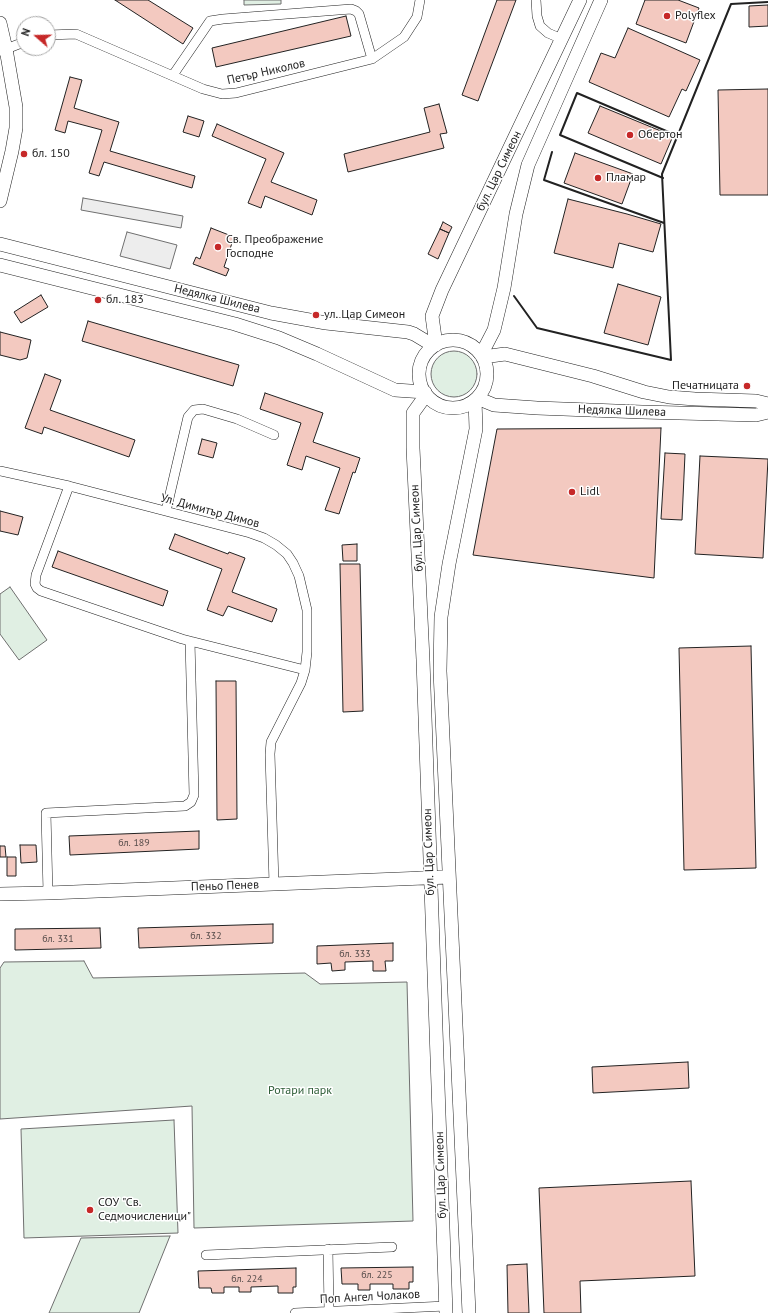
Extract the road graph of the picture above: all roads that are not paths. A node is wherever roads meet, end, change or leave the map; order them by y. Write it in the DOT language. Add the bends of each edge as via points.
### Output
graph roads {
  1 [pos="420,0"];
  2 [pos="536,0"];
  3 [pos="580,0"];
  4 [pos="601,0"];
  5 [pos="0,23"];
  6 [pos="56,35"];
  7 [pos="562,39"];
  8 [pos="16,45"];
  9 [pos="3,50"];
  10 [pos="372,59"];
  11 [pos="173,75"];
  12 [pos="0,201"];
  13 [pos="0,244"];
  14 [pos="0,265"];
  15 [pos="435,345"];
  16 [pos="482,356"];
  17 [pos="425,394"];
  18 [pos="476,399"];
  19 [pos="768,404"];
  20 [pos="768,412"];
  21 [pos="274,435"];
  22 [pos="0,471"];
  23 [pos="69,486"];
  24 [pos="166,511"];
  25 [pos="190,641"];
  26 [pos="305,670"];
  27 [pos="449,877"];
  28 [pos="430,878"];
  29 [pos="274,884"];
  30 [pos="48,893"];
  31 [pos="0,894"];
  32 [pos="392,1247"];
  33 [pos="328,1249"];
  34 [pos="206,1255"];
  35 [pos="446,1309"];
  36 [pos="329,1311"];
  37 [pos="295,1313"];
  38 [pos="469,1313"];
  1 -- 10 [label="street, Петър Николов" via="416,17 404,37"];
  2 -- 7 [label="street" via="540,26"];
  3 -- 7 [label="main road, бул. Цар Симеон"];
  4 -- 16 [label="main road, бул. Цар Симеон" via="528,165 494,330"];
  5 -- 9 [label="main road"];
  6 -- 11 [label="street, Петър Николов" via="76,34"];
  7 -- 15 [label="main road, бул. Цар Симеон" via="442,290 432,316"];
  8 -- 9 [label="street"];
  9 -- 12 [label="main road" via="16,107 16,128"];
  10 -- 11 [label="street, Петър Николов" via="236,93 222,94 203,89"];
  10 -- 11 [label="street" via="359,14 350,9 223,19 210,21"];
  13 -- 15 [label="main road, Недялка Шилева" via="271,313 414,334"];
  14 -- 17 [label="main road, Недялка Шилева" via="234,324 279,338 395,390"];
  15 -- 16 [label="main road" via="455,340 465,342"];
  15 -- 17 [label="main road" via="421,362 420,383"];
  16 -- 18 [label="main road" via="487,367 487,378 484,389"];
  16 -- 19 [label="main road, Недялка Шилева" via="505,354 669,397 756,401"];
  17 -- 18 [label="main road" via="441,406 450,408 468,405"];
  17 -- 28 [label="main road, бул. Цар Симеон" via="413,413 413,448"];
  18 -- 20 [label="main road, Недялка Шилева" via="494,405 567,409 756,415"];
  18 -- 27 [label="main road, бул. Цар Симеон" via="476,430 441,617 440,671"];
  21 -- 24 [label="street" via="237,419 203,409 194,410 188,417"];
  22 -- 23 [label="street, Ул. Димитър Димов"];
  23 -- 24 [label="street, Ул. Димитър Димов"];
  23 -- 25 [label="street" via="36,575 37,588"];
  24 -- 26 [label="street, Ул. Димитър Димов" via="250,533 264,538 287,554 299,576 307,610"];
  25 -- 26 [label="street"];
  25 -- 30 [label="street" via="194,795 191,802 185,806 46,812"];
  26 -- 29 [label="street, Ул. Димитър Димов" via="271,742"];
  27 -- 28 [label="main road, Пеньо Пенев"];
  27 -- 38 [label="main road, бул. Цар Симеон"];
  28 -- 29 [label="main road, Пеньо Пенев"];
  28 -- 35 [label="main road, бул. Цар Симеон"];
  29 -- 30 [label="main road, Пеньо Пенев"];
  30 -- 31 [label="main road, Пеньо Пенев"];
  32 -- 33 [label="street"];
  33 -- 34 [label="street"];
  33 -- 36 [label="street"];
  35 -- 36 [label="street, Поп Ангел Чолаков"];
  36 -- 37 [label="street, Поп Ангел Чолаков"];
}
